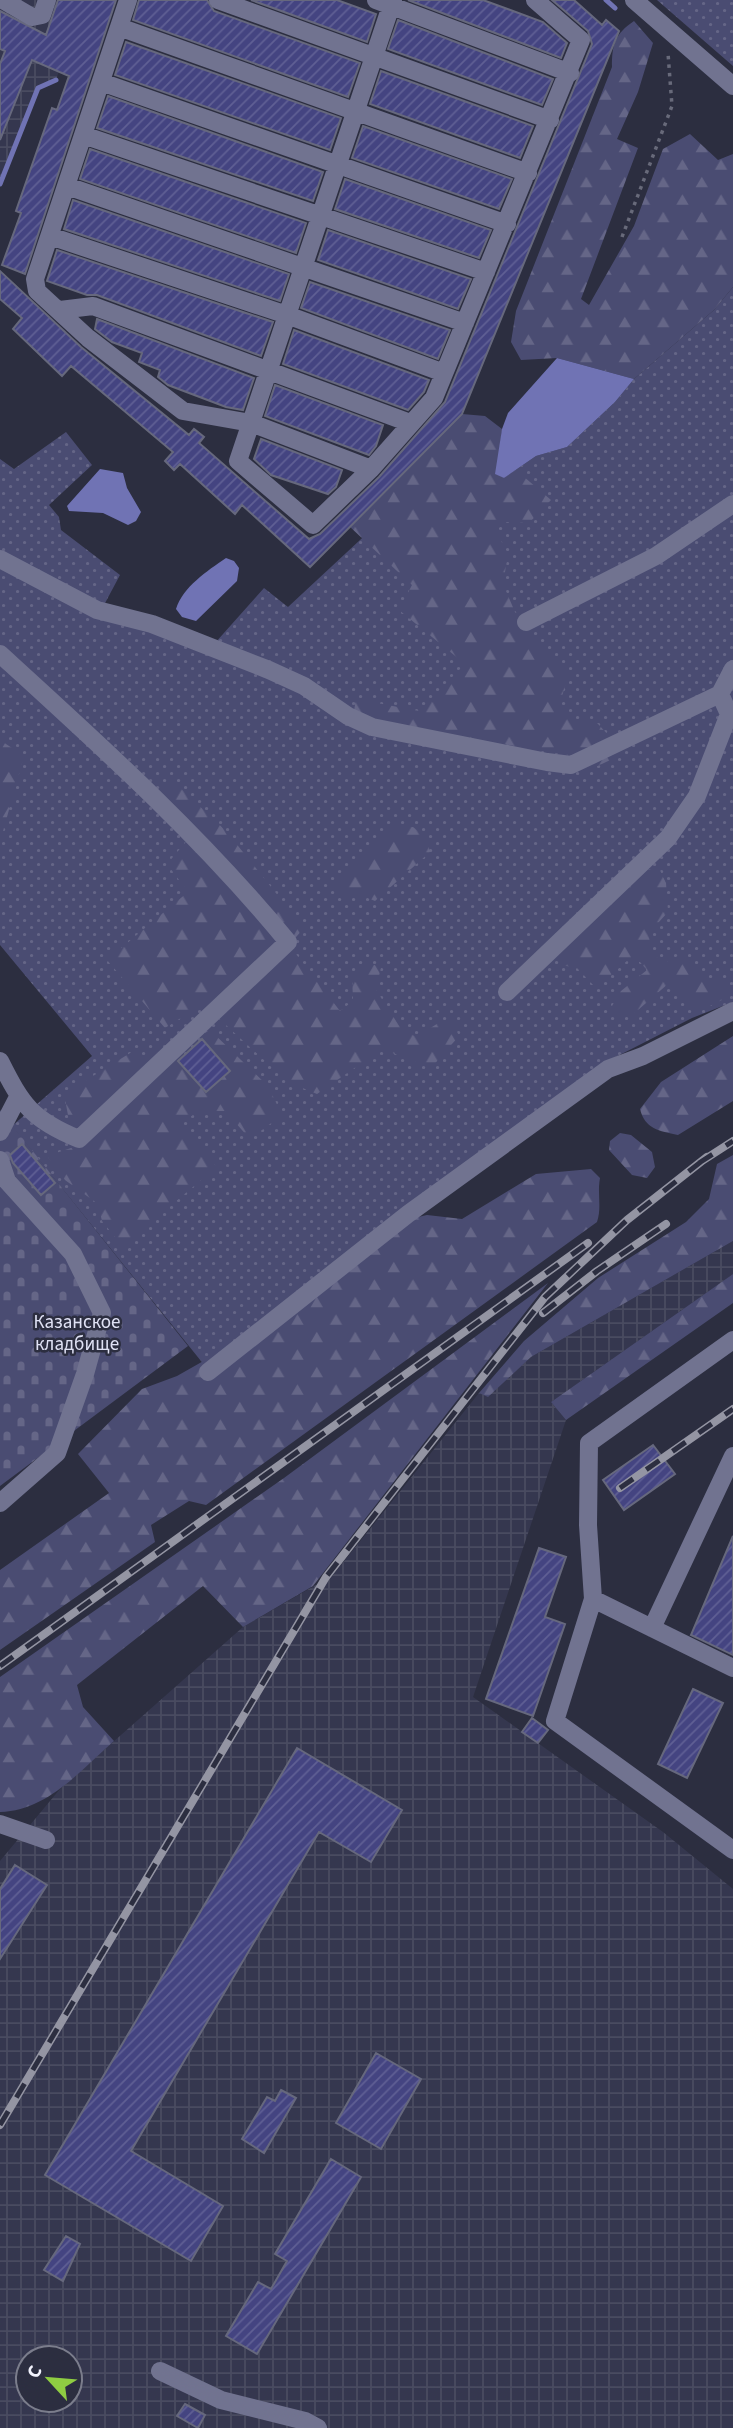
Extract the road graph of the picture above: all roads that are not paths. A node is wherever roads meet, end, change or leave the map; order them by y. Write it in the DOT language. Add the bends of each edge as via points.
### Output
graph roads {
  1 [pos="3,0"];
  2 [pos="47,0"];
  3 [pos="128,0"];
  4 [pos="218,0"];
  5 [pos="535,0"];
  6 [pos="634,0"];
  7 [pos="387,2"];
  8 [pos="119,27"];
  9 [pos="374,57"];
  10 [pos="570,73"];
  11 [pos="101,82"];
  12 [pos="733,86"];
  13 [pos="355,111"];
  14 [pos="550,120"];
  15 [pos="83,135"];
  16 [pos="337,165"];
  17 [pos="528,173"];
  18 [pos="67,186"];
  19 [pos="320,217"];
  20 [pos="507,224"];
  21 [pos="50,236"];
  22 [pos="303,266"];
  23 [pos="486,272"];
  24 [pos="60,310"];
  25 [pos="286,315"];
  26 [pos="465,323"];
  27 [pos="268,369"];
  28 [pos="444,373"];
  29 [pos="251,423"];
  30 [pos="410,423"];
  31 [pos="371,469"];
  32 [pos="733,504"];
  33 [pos="0,559"];
  34 [pos="526,622"];
  35 [pos="0,654"];
  36 [pos="733,669"];
  37 [pos="720,694"];
  38 [pos="507,992"];
  39 [pos="733,1011"];
  40 [pos="0,1061"];
  41 [pos="18,1097"];
  42 [pos="0,1132"];
  43 [pos="0,1160"];
  44 [pos="733,1340"];
  45 [pos="208,1372"];
  46 [pos="733,1456"];
  47 [pos="0,1503"];
  48 [pos="593,1599"];
  49 [pos="652,1628"];
  50 [pos="733,1668"];
  51 [pos="0,1824"];
  52 [pos="46,1840"];
  53 [pos="733,1850"];
  54 [pos="160,2371"];
  55 [pos="318,2428"];
  1 -- 2 [label="street" via="32,17 42,15"];
  3 -- 8 [label="street"];
  4 -- 9 [label="street"];
  5 -- 10 [label="street" via="581,40"];
  6 -- 12 [label="street"];
  7 -- 9 [label="street"];
  7 -- 10 [label="street"];
  8 -- 11 [label="street"];
  8 -- 13 [label="street"];
  9 -- 13 [label="street"];
  9 -- 14 [label="street"];
  10 -- 14 [label="street"];
  11 -- 15 [label="street"];
  11 -- 16 [label="street"];
  13 -- 16 [label="street"];
  13 -- 17 [label="street"];
  14 -- 17 [label="street"];
  15 -- 18 [label="street"];
  15 -- 19 [label="street"];
  16 -- 19 [label="street"];
  16 -- 20 [label="street"];
  17 -- 20 [label="street"];
  18 -- 21 [label="street"];
  18 -- 22 [label="street"];
  19 -- 22 [label="street"];
  19 -- 23 [label="street"];
  20 -- 23 [label="street"];
  21 -- 24 [label="street" via="35,279 37,291"];
  21 -- 25 [label="street"];
  22 -- 25 [label="street"];
  22 -- 26 [label="street"];
  23 -- 26 [label="street"];
  24 -- 27 [label="street" via="93,306"];
  24 -- 29 [label="street" via="88,338 183,411"];
  25 -- 27 [label="street"];
  25 -- 28 [label="street"];
  26 -- 28 [label="street"];
  27 -- 29 [label="street"];
  27 -- 30 [label="street"];
  28 -- 30 [label="street" via="434,398"];
  29 -- 31 [label="street"];
  29 -- 31 [label="street" via="237,461 313,525"];
  30 -- 31 [label="street"];
  32 -- 34 [label="street" via="656,556"];
  33 -- 37 [label="street" via="96,610 152,624 304,686 372,727 547,762 572,765"];
  35 -- 41 [label="street" via="188,828 288,942 79,1139 45,1125"];
  36 -- 37 [label="street"];
  37 -- 38 [label="street" via="729,714 717,748 697,796 668,838"];
  39 -- 45 [label="street" via="608,1069 408,1214"];
  40 -- 41 [label="street"];
  41 -- 42 [label="street"];
  43 -- 47 [label="street" via="6,1181 73,1254 102,1313 57,1453"];
  44 -- 48 [label="street" via="589,1443"];
  46 -- 49 [label="street"];
  48 -- 49 [label="street"];
  48 -- 53 [label="street" via="555,1721"];
  49 -- 50 [label="street"];
  51 -- 52 [label="street"];
  54 -- 55 [label="street" via="221,2400"];
}
